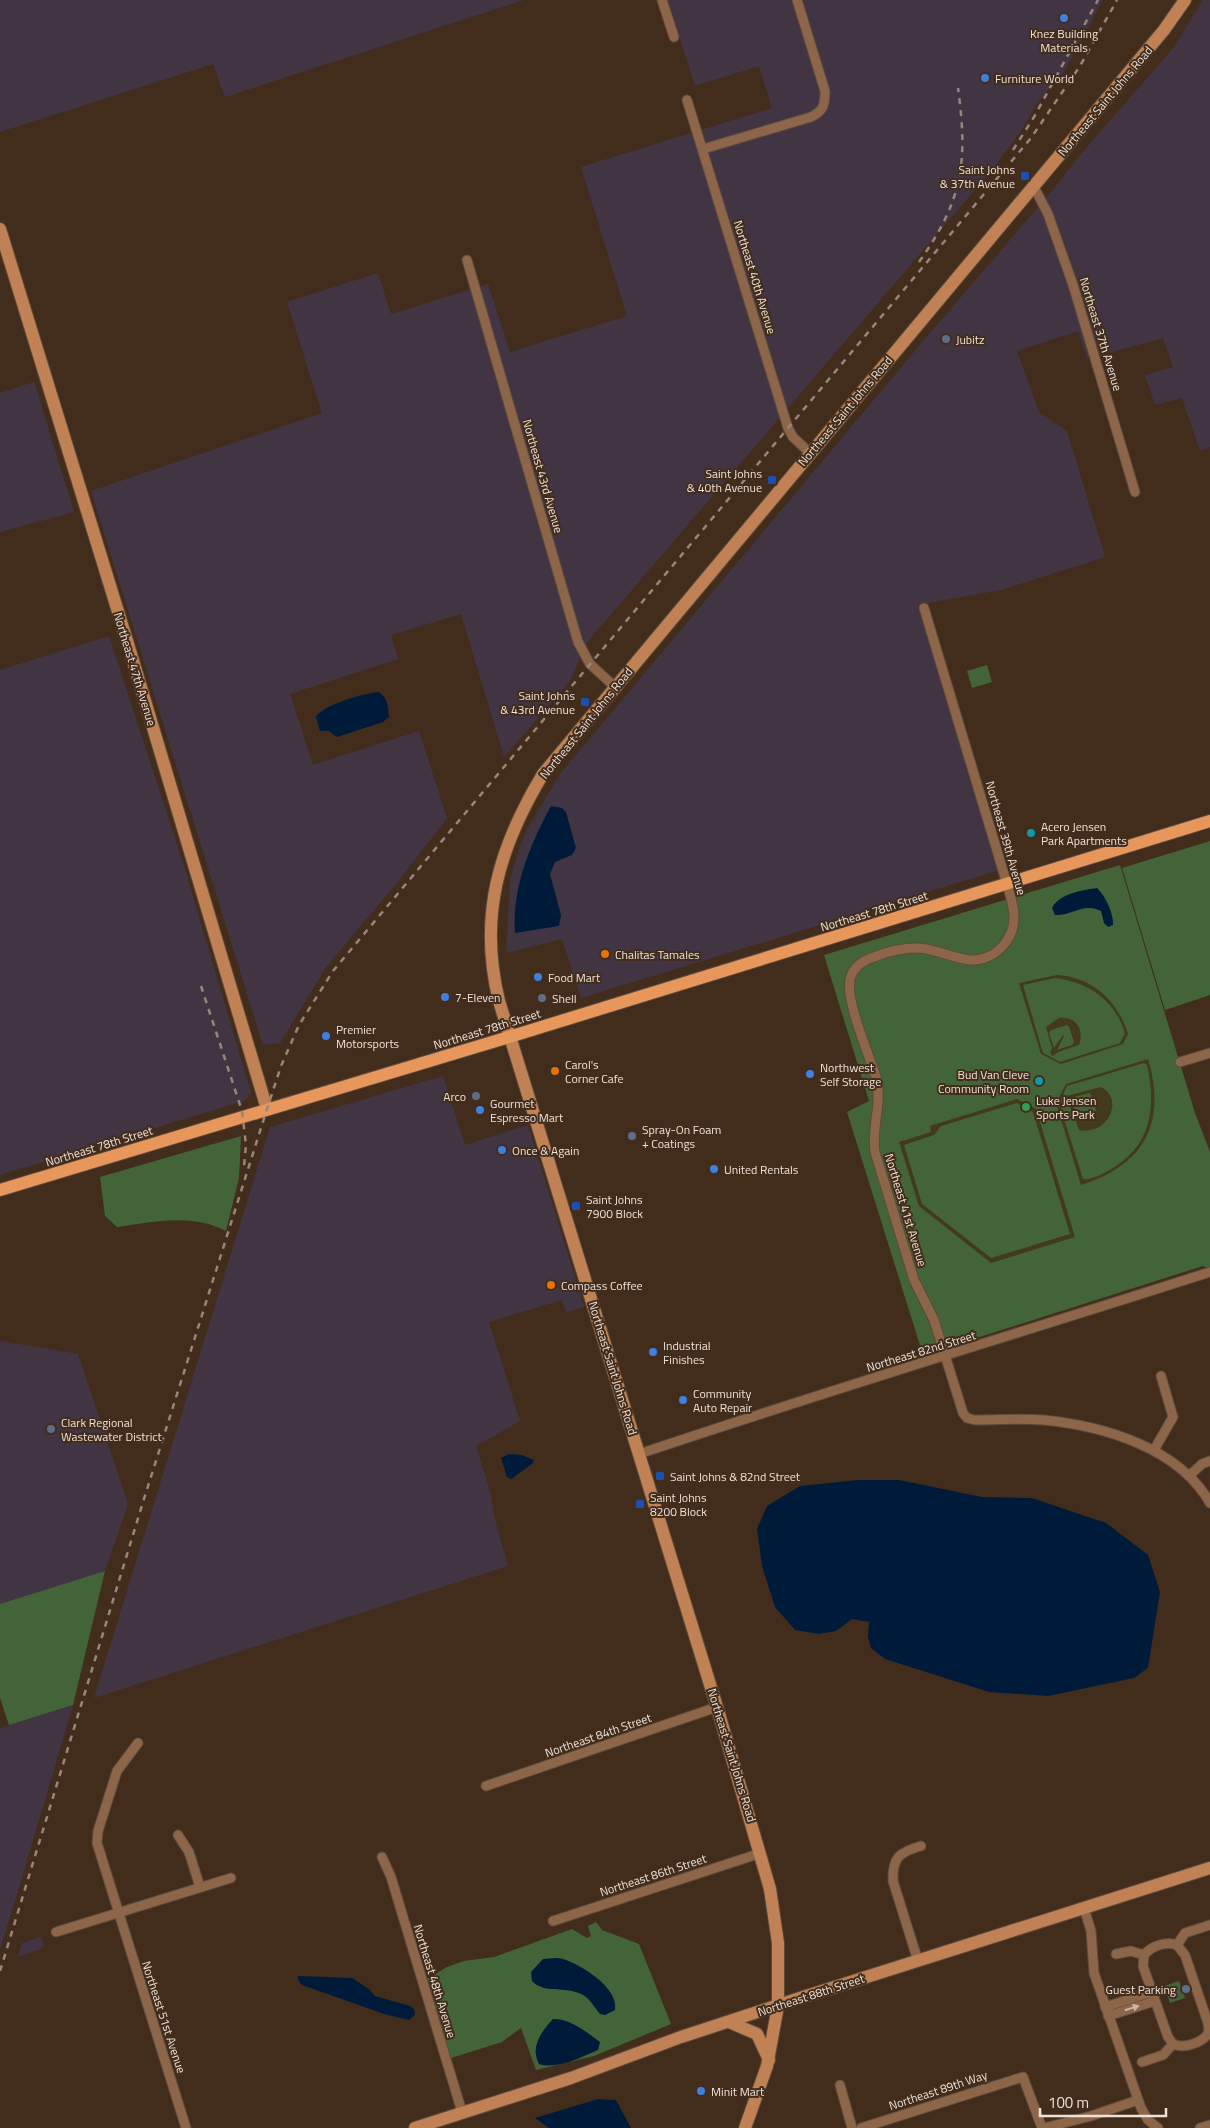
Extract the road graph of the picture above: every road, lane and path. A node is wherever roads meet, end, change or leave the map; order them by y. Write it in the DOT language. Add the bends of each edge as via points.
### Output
graph roads {
  1 [pos="662,0"];
  2 [pos="797,0"];
  3 [pos="1185,0"];
  4 [pos="674,37"];
  5 [pos="688,100"];
  6 [pos="703,149"];
  7 [pos="1034,186"];
  8 [pos="0,229"];
  9 [pos="467,260"];
  10 [pos="810,453"];
  11 [pos="1135,492"];
  12 [pos="924,608"];
  13 [pos="615,687"];
  14 [pos="1210,822"];
  15 [pos="1008,884"];
  16 [pos="852,973"];
  17 [pos="509,1037"];
  18 [pos="1210,1053"];
  19 [pos="1180,1062"];
  20 [pos="267,1109"];
  21 [pos="0,1190"];
  22 [pos="1210,1272"];
  23 [pos="946,1357"];
  24 [pos="1161,1376"];
  25 [pos="1154,1450"];
  26 [pos="639,1454"];
  27 [pos="1210,1461"];
  28 [pos="1190,1475"];
  29 [pos="1210,1503"];
  30 [pos="718,1707"];
  31 [pos="138,1743"];
  32 [pos="486,1786"];
  33 [pos="178,1835"];
  34 [pos="921,1846"];
  35 [pos="761,1853"];
  36 [pos="382,1857"];
  37 [pos="1210,1868"];
  38 [pos="231,1878"];
  39 [pos="200,1888"];
  40 [pos="1084,1908"];
  41 [pos="118,1913"];
  42 [pos="553,1922"];
  43 [pos="1210,1924"];
  44 [pos="56,1932"];
  45 [pos="1177,1945"];
  46 [pos="1116,1954"];
  47 [pos="1144,1955"];
  48 [pos="918,1961"];
  49 [pos="1152,1992"];
  50 [pos="1155,2001"];
  51 [pos="778,2006"];
  52 [pos="1105,2006"];
  53 [pos="1108,2016"];
  54 [pos="729,2022"];
  55 [pos="1209,2032"];
  56 [pos="1173,2044"];
  57 [pos="768,2060"];
  58 [pos="1142,2062"];
  59 [pos="840,2085"];
  60 [pos="1138,2100"];
  61 [pos="462,2112"];
  62 [pos="1210,2125"];
  63 [pos="1156,2126"];
  64 [pos="186,2128"];
  65 [pos="415,2128"];
  66 [pos="745,2128"];
  67 [pos="852,2128"];
  68 [pos="860,2128"];
  69 [pos="1043,2128"];
  70 [pos="1200,2128"];
  1 -- 4 [label="street"];
  2 -- 6 [label="street" via="826,91 822,111"];
  3 -- 7 [label="main road, Northeast Saint Johns Road" via="1164,30"];
  5 -- 6 [label="street, Northeast 40th Avenue"];
  6 -- 10 [label="street, Northeast 40th Avenue" via="788,428"];
  7 -- 10 [label="main road, Northeast Saint Johns Road"];
  7 -- 11 [label="street, Northeast 37th Avenue" via="1048,214 1073,284"];
  8 -- 20 [label="main road, Northeast 47th Avenue"];
  9 -- 13 [label="street, Northeast 43rd Avenue" via="578,642 590,664"];
  10 -- 13 [label="main road, Northeast Saint Johns Road"];
  12 -- 15 [label="street, Northeast 39th Avenue"];
  13 -- 17 [label="main road, Northeast Saint Johns Road" via="543,774 512,829 503,854 491,934 497,993"];
  14 -- 15 [label="main road, Northeast 78th Street"];
  15 -- 16 [label="street, Northeast 39th Avenue" via="1014,911 1012,928 1006,943 993,954 971,960 925,949 904,949 867,959"];
  15 -- 17 [label="main road, Northeast 78th Street"];
  16 -- 23 [label="street, Northeast 41st Avenue" via="850,997 878,1085 874,1138 877,1161 914,1280 934,1320"];
  17 -- 20 [label="main road, Northeast 78th Street"];
  17 -- 26 [label="main road, Northeast Saint Johns Road"];
  18 -- 19 [label="street"];
  20 -- 21 [label="main road, Northeast 78th Street"];
  22 -- 23 [label="street, Northeast 82nd Street"];
  23 -- 25 [label="street, Northeast 41st Avenue" via="967,1418 1054,1422 1100,1432"];
  23 -- 26 [label="street, Northeast 82nd Street"];
  24 -- 25 [label="street" via="1173,1417"];
  25 -- 28 [label="street"];
  26 -- 30 [label="main road, Northeast Saint Johns Road"];
  27 -- 28 [label="street"];
  28 -- 29 [label="street"];
  30 -- 32 [label="street, Northeast 84th Street"];
  30 -- 35 [label="main road, Northeast Saint Johns Road"];
  31 -- 41 [label="street, Northeast 51st Avenue" via="117,1770 97,1836"];
  33 -- 39 [label="street" via="189,1852"];
  34 -- 48 [label="street" via="908,1850 894,1862 893,1880"];
  35 -- 42 [label="street, Northeast 86th Street"];
  35 -- 51 [label="main road, Northeast Saint Johns Road" via="778,1932"];
  36 -- 61 [label="street, Northeast 48th Avenue" via="391,1877"];
  37 -- 40 [label="main road, Northeast 88th Street"];
  38 -- 39 [label="street"];
  39 -- 41 [label="street"];
  40 -- 48 [label="main road, Northeast 88th Street"];
  40 -- 52 [label="street" via="1092,1931 1094,1973"];
  41 -- 44 [label="street"];
  41 -- 64 [label="street, Northeast 51st Avenue"];
  43 -- 45 [label="street" via="1185,1933"];
  45 -- 47 [label="street" via="1158,1946"];
  45 -- 55 [label="street" via="1184,1955"];
  46 -- 47 [label="street" via="1131,1951"];
  47 -- 49 [label="street" via="1143,1966"];
  48 -- 51 [label="main road, Northeast 88th Street"];
  49 -- 50 [label="street"];
  49 -- 52 [label="street"];
  53 -- 50 [label="street, one-way"];
  50 -- 56 [label="street"];
  51 -- 54 [label="main road, Northeast 88th Street"];
  51 -- 57 [label="main road, Northeast Saint Johns Road"];
  52 -- 53 [label="street"];
  53 -- 60 [label="street"];
  54 -- 57 [label="main road" via="757,2034"];
  54 -- 61 [label="main road, Northeast 88th Street" via="571,2078"];
  55 -- 56 [label="street" via="1199,2042 1183,2046"];
  56 -- 58 [label="street" via="1163,2055"];
  57 -- 66 [label="main road, Northeast Saint Johns Road"];
  59 -- 67 [label="street"];
  60 -- 63 [label="street" via="1144,2114"];
  60 -- 69 [label="street"];
  61 -- 65 [label="main road, Northeast 88th Street"];
  62 -- 70 [label="street"];
  68 -- 69 [label="street, Northeast 89th Way" via="1023,2077"];
}
